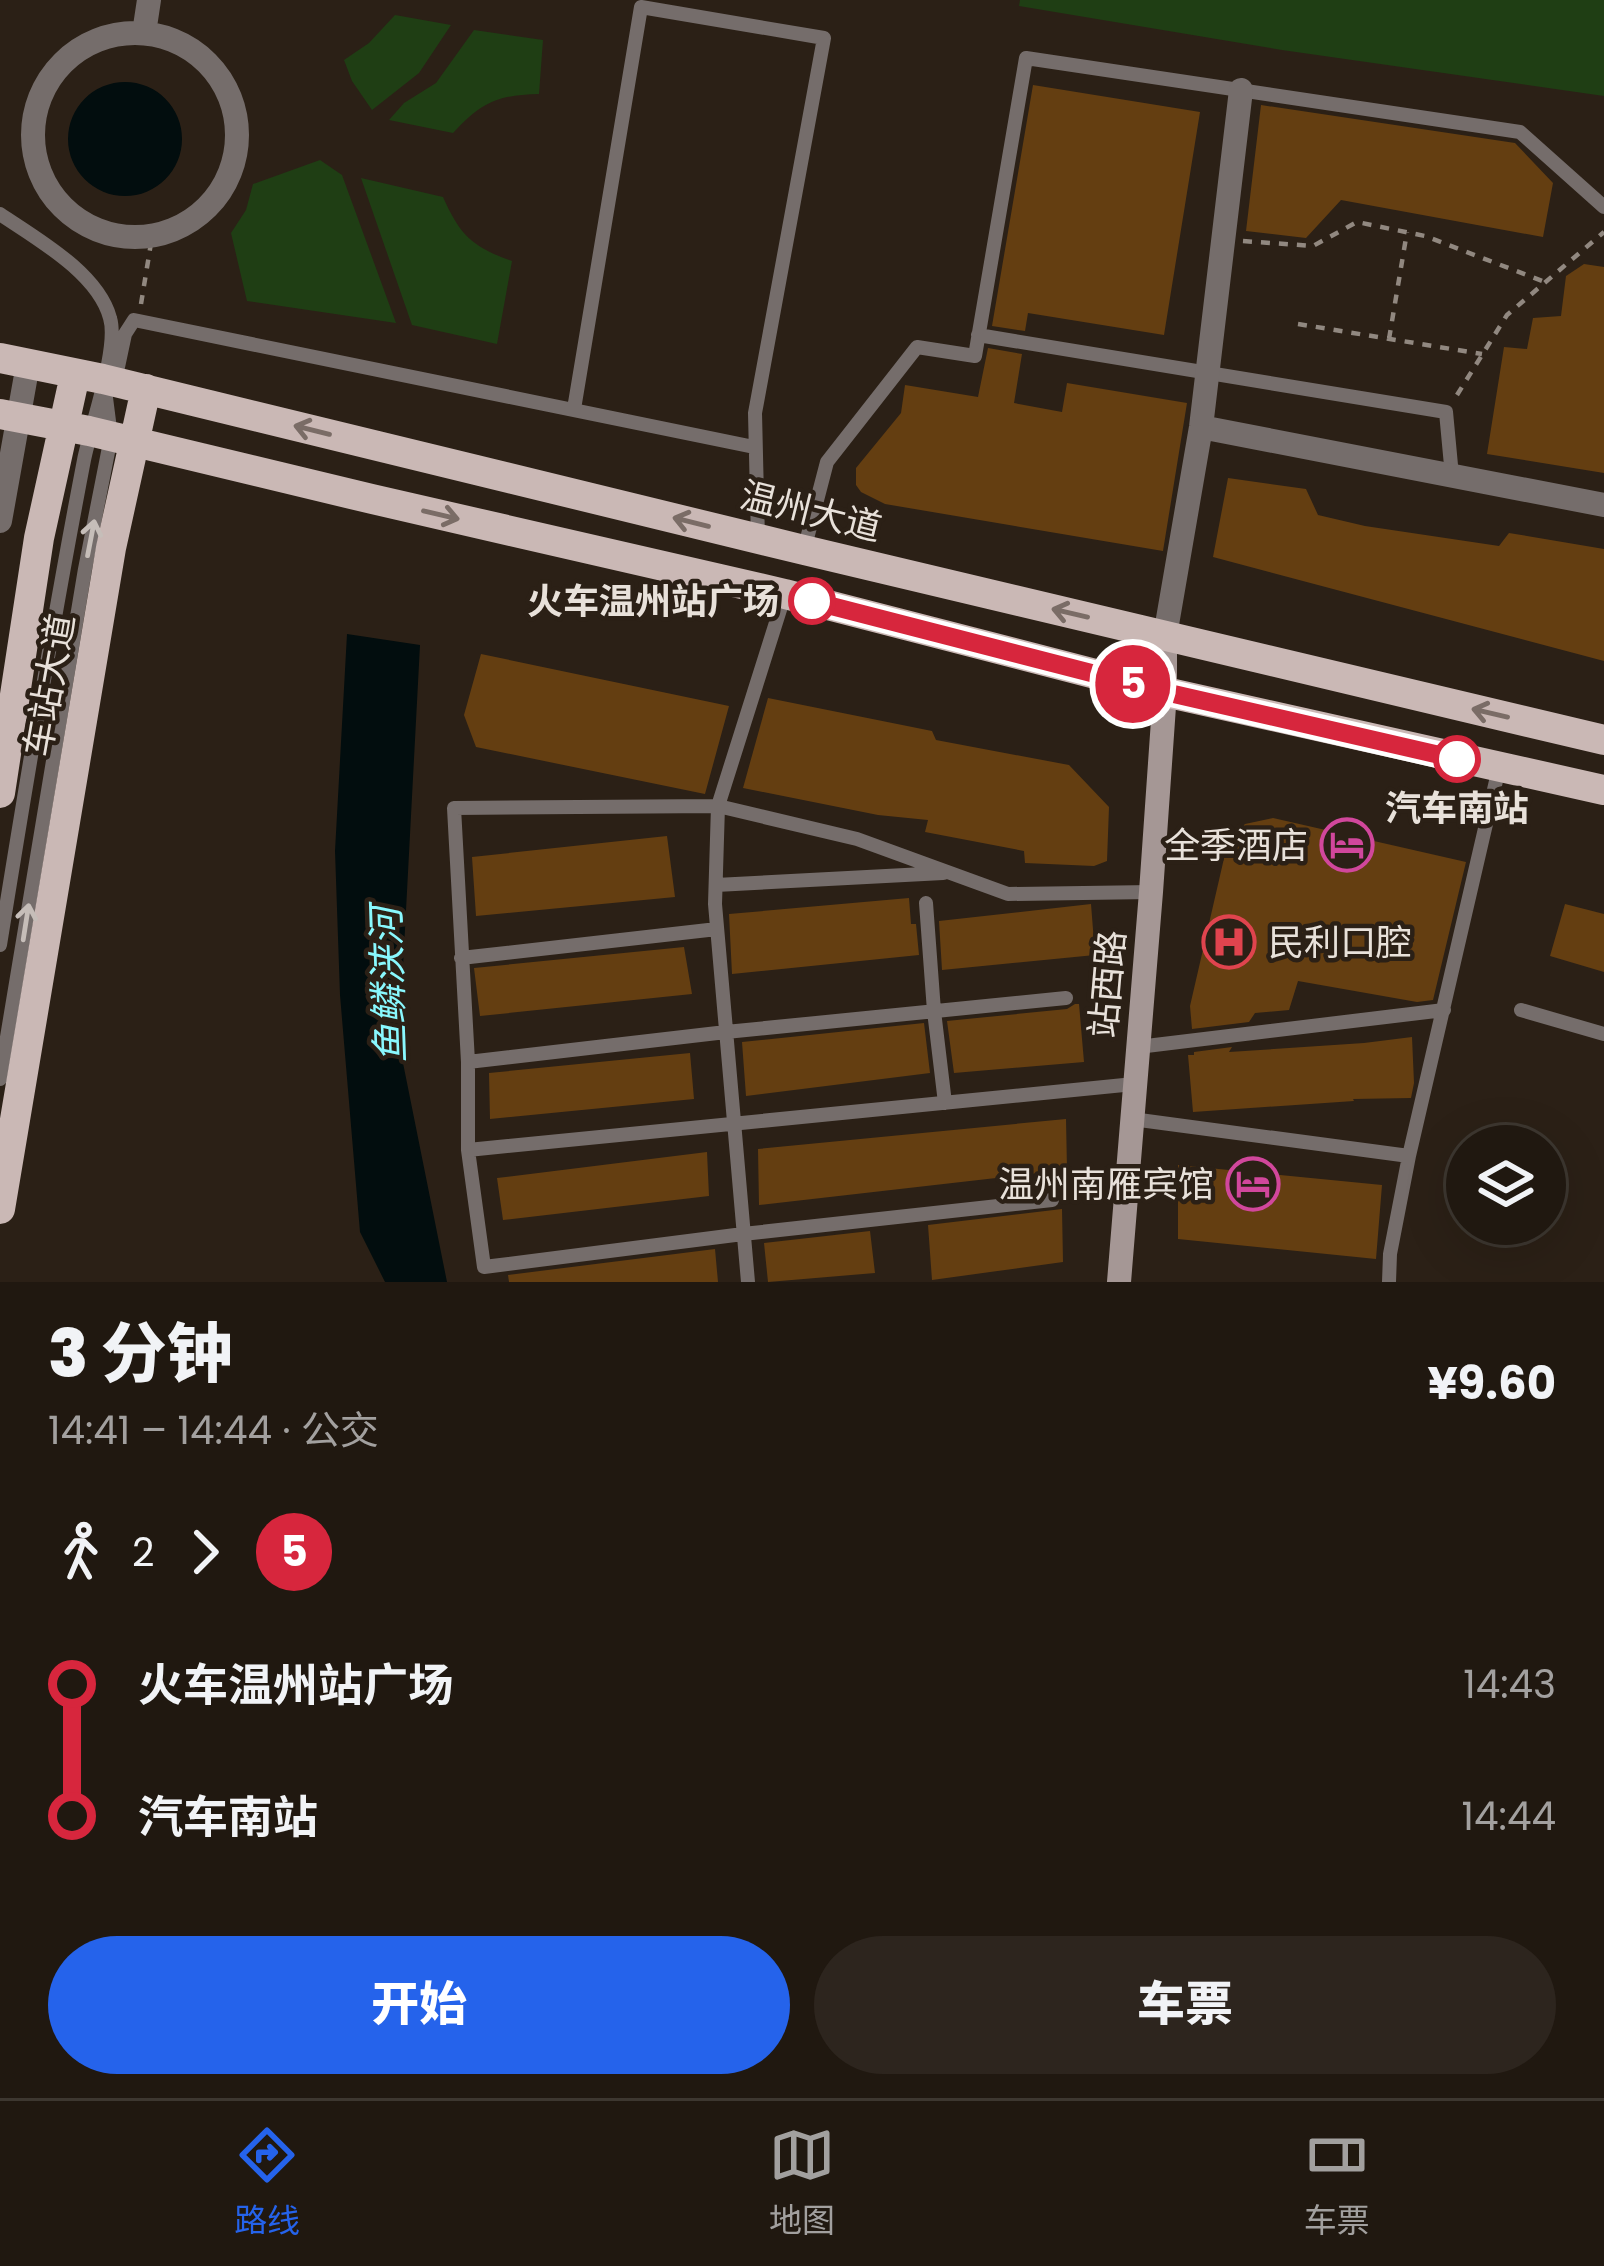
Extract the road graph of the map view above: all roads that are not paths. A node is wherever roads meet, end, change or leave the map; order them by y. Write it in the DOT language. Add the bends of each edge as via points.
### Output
graph roads {
  1 [pos="149,0"];
  2 [pos="144,33"];
  3 [pos="1241,90"];
  4 [pos="1604,207"];
  5 [pos="0,214"];
  6 [pos="978,335"];
  7 [pos="14,361"];
  8 [pos="1207,373"];
  9 [pos="98,379"];
  10 [pos="146,389"];
  11 [pos="574,409"];
  12 [pos="9,416"];
  13 [pos="1201,427"];
  14 [pos="100,434"];
  15 [pos="754,447"];
  16 [pos="1452,476"];
  17 [pos="1604,505"];
  18 [pos="0,521"];
  19 [pos="758,538"];
  20 [pos="804,550"];
  21 [pos="785,594"];
  22 [pos="1165,635"];
  23 [pos="1165,692"];
  24 [pos="1604,740"];
  25 [pos="1498,768"];
  26 [pos="1604,790"];
  27 [pos="0,794"];
  28 [pos="718,806"];
  29 [pos="948,872"];
  30 [pos="716,885"];
  31 [pos="1151,892"];
  32 [pos="926,903"];
  33 [pos="717,929"];
  34 [pos="0,945"];
  35 [pos="460,958"];
  36 [pos="1066,998"];
  37 [pos="1444,1010"];
  38 [pos="1520,1010"];
  39 [pos="934,1011"];
  40 [pos="726,1032"];
  41 [pos="1604,1034"];
  42 [pos="1138,1047"];
  43 [pos="468,1061"];
  44 [pos="0,1079"];
  45 [pos="1135,1084"];
  46 [pos="945,1103"];
  47 [pos="1132,1119"];
  48 [pos="734,1124"];
  49 [pos="468,1150"];
  50 [pos="1409,1156"];
  51 [pos="1052,1199"];
  52 [pos="0,1209"];
  53 [pos="743,1234"];
  54 [pos="748,1282"];
  55 [pos="1119,1282"];
  56 [pos="1389,1282"];
  1 -- 2 [label="street"];
  2 -- 2 [label="street" via="195,51 223,80 237,118 236,158 220,195 190,223 152,237 112,236 76,220 47,190 32,152 34,112 50,75 80,47"];
  3 -- 4 [label="lane" via="1520,132"];
  3 -- 6 [label="lane" via="1026,58"];
  3 -- 8 [label="street"];
  5 -- 9 [label="lane" via="98,288 113,337"];
  6 -- 8 [label="lane"];
  6 -- 20 [label="lane" via="975,356 917,346 827,462"];
  7 -- 9 [label="main road, 温州大道"];
  7 -- 12 [label="street"];
  8 -- 13 [label="street"];
  8 -- 16 [label="lane" via="1446,412"];
  9 -- 10 [label="main road, 温州大道"];
  9 -- 11 [label="lane" via="134,320"];
  9 -- 14 [label="main road, 车站大道"];
  9 -- 14 [label="lane"];
  10 -- 14 [label="main road, 车站大道"];
  19 -- 10 [label="main road, 温州大道, one-way"];
  11 -- 15 [label="lane"];
  11 -- 15 [label="lane" via="641,7 824,38"];
  12 -- 14 [label="main road"];
  12 -- 18 [label="street"];
  13 -- 16 [label="street"];
  13 -- 22 [label="street"];
  14 -- 21 [label="main road, one-way"];
  14 -- 27 [label="main road, 车站大道" via="39,538"];
  14 -- 34 [label="lane" via="47,650"];
  44 -- 14 [label="lane, one-way"];
  14 -- 52 [label="main road, 车站大道" via="111,548"];
  15 -- 19 [label="lane"];
  16 -- 17 [label="street"];
  19 -- 20 [label="main road, 温州大道"];
  22 -- 20 [label="main road, 温州大道, one-way"];
  21 -- 23 [label="main road"];
  21 -- 28 [label="lane"];
  22 -- 23 [label="street, 站西路"];
  24 -- 22 [label="main road, 温州大道, one-way"];
  23 -- 25 [label="main road"];
  23 -- 31 [label="street, 站西路"];
  25 -- 26 [label="main road"];
  25 -- 37 [label="lane"];
  28 -- 29 [label="lane" via="857,839"];
  28 -- 30 [label="lane"];
  28 -- 35 [label="lane" via="454,808"];
  29 -- 30 [label="lane"];
  29 -- 31 [label="lane" via="1008,894"];
  30 -- 33 [label="lane"];
  31 -- 42 [label="street, 站西路"];
  32 -- 39 [label="lane"];
  33 -- 35 [label="lane"];
  33 -- 40 [label="lane"];
  35 -- 43 [label="lane"];
  36 -- 39 [label="lane"];
  37 -- 42 [label="lane"];
  37 -- 50 [label="lane"];
  38 -- 41 [label="lane"];
  39 -- 40 [label="lane"];
  39 -- 46 [label="lane"];
  40 -- 43 [label="lane"];
  40 -- 48 [label="lane"];
  42 -- 45 [label="street, 站西路"];
  43 -- 49 [label="lane"];
  45 -- 46 [label="lane"];
  45 -- 47 [label="street, 站西路"];
  46 -- 48 [label="lane"];
  47 -- 50 [label="lane"];
  47 -- 55 [label="street, 站西路"];
  48 -- 49 [label="lane"];
  48 -- 53 [label="lane"];
  49 -- 53 [label="lane" via="484,1267"];
  50 -- 56 [label="lane"];
  51 -- 53 [label="lane"];
  53 -- 54 [label="lane"];
}
